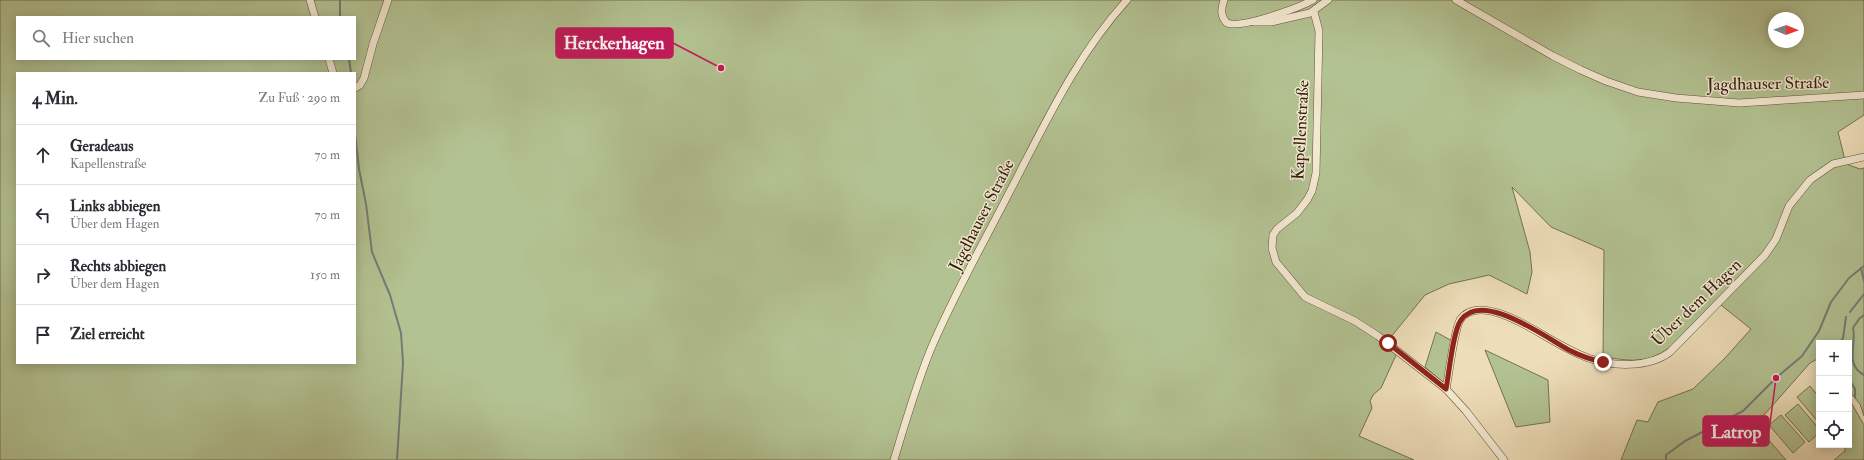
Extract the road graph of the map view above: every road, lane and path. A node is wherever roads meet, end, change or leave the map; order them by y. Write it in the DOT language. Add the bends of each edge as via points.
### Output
graph roads {
  1 [pos="310,0"];
  2 [pos="388,0"];
  3 [pos="1127,0"];
  4 [pos="1224,0"];
  5 [pos="1313,0"];
  6 [pos="1328,0"];
  7 [pos="1456,0"];
  8 [pos="1314,12"];
  9 [pos="315,16"];
  10 [pos="1252,22"];
  11 [pos="329,60"];
  12 [pos="333,72"];
  13 [pos="356,87"];
  14 [pos="1864,95"];
  15 [pos="1864,158"];
  16 [pos="1446,389"];
  17 [pos="894,460"];
  18 [pos="1504,460"];
  1 -- 9 [label="street"];
  2 -- 13 [label="street" via="364,78"];
  3 -- 17 [label="street, Jagdhauser Straße" via="1093,42 1065,86 972,263 930,350"];
  4 -- 10 [label="street" via="1222,12 1227,23 1235,25"];
  5 -- 10 [label="street"];
  6 -- 8 [label="street"];
  7 -- 14 [label="street, Jagdhauser Straße" via="1553,56 1606,81 1638,92 1676,98 1739,102"];
  8 -- 10 [label="street" via="1271,22"];
  8 -- 16 [label="street, Kapellenstraße" via="1319,32 1316,172 1312,191 1307,200 1297,214 1275,232 1272,244 1274,257 1305,296 1372,332"];
  11 -- 12 [label="street"];
  15 -- 16 [label="street, Über dem Hagen" via="1833,164 1810,180 1789,206 1776,239 1765,255 1670,352 1658,360 1636,364 1596,360 1571,351 1510,317 1493,311 1476,311 1463,317 1458,324"];
  16 -- 18 [label="street, Kapellenstraße"];
}
